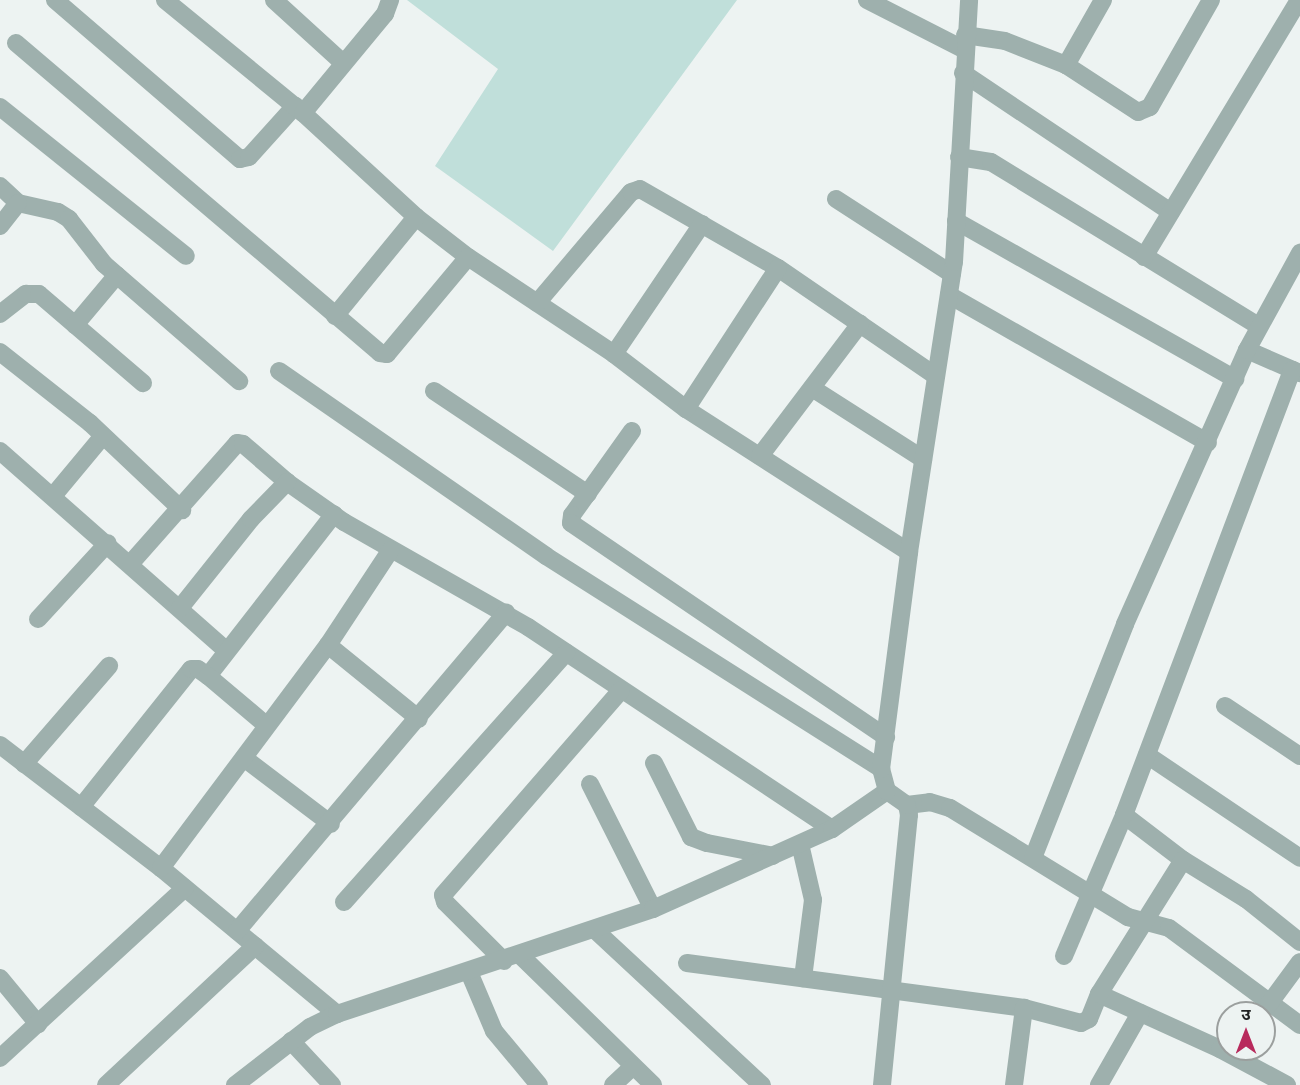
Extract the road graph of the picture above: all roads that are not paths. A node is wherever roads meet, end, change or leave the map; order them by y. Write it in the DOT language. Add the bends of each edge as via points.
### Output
graph roads {
  1 [pos="55,0"];
  2 [pos="165,0"];
  3 [pos="274,0"];
  4 [pos="390,0"];
  5 [pos="867,0"];
  6 [pos="969,0"];
  7 [pos="1103,0"];
  8 [pos="1211,0"];
  9 [pos="1299,0"];
  10 [pos="16,43"];
  11 [pos="965,43"];
  12 [pos="343,63"];
  13 [pos="1066,65"];
  14 [pos="963,73"];
  15 [pos="0,107"];
  16 [pos="299,110"];
  17 [pos="959,158"];
  18 [pos="0,186"];
  19 [pos="836,199"];
  20 [pos="18,202"];
  21 [pos="1171,212"];
  22 [pos="416,217"];
  23 [pos="956,221"];
  24 [pos="702,224"];
  25 [pos="0,226"];
  26 [pos="1300,253"];
  27 [pos="186,256"];
  28 [pos="468,257"];
  29 [pos="1144,257"];
  30 [pos="778,268"];
  31 [pos="952,274"];
  32 [pos="117,275"];
  33 [pos="949,295"];
  34 [pos="537,303"];
  35 [pos="0,314"];
  36 [pos="335,316"];
  37 [pos="860,324"];
  38 [pos="75,325"];
  39 [pos="1259,326"];
  40 [pos="1247,350"];
  41 [pos="0,352"];
  42 [pos="614,354"];
  43 [pos="279,371"];
  44 [pos="1296,371"];
  45 [pos="936,376"];
  46 [pos="1235,379"];
  47 [pos="239,381"];
  48 [pos="143,383"];
  49 [pos="812,388"];
  50 [pos="434,391"];
  51 [pos="686,409"];
  52 [pos="632,431"];
  53 [pos="103,436"];
  54 [pos="1208,442"];
  55 [pos="0,452"];
  56 [pos="760,456"];
  57 [pos="924,459"];
  58 [pos="287,482"];
  59 [pos="588,494"];
  60 [pos="53,496"];
  61 [pos="182,510"];
  62 [pos="334,514"];
  63 [pos="108,543"];
  64 [pos="390,551"];
  65 [pos="909,552"];
  66 [pos="131,563"];
  67 [pos="180,608"];
  68 [pos="506,613"];
  69 [pos="39,619"];
  70 [pos="328,645"];
  71 [pos="226,650"];
  72 [pos="566,653"];
  73 [pos="109,666"];
  74 [pos="208,676"];
  75 [pos="621,690"];
  76 [pos="1225,706"];
  77 [pos="419,719"];
  78 [pos="266,725"];
  79 [pos="886,736"];
  80 [pos="0,745"];
  81 [pos="1148,755"];
  82 [pos="1300,756"];
  83 [pos="244,758"];
  84 [pos="654,763"];
  85 [pos="24,764"];
  86 [pos="881,769"];
  87 [pos="590,784"];
  88 [pos="887,791"];
  89 [pos="907,805"];
  90 [pos="81,807"];
  91 [pos="1124,815"];
  92 [pos="331,824"];
  93 [pos="832,830"];
  94 [pos="800,844"];
  95 [pos="772,856"];
  96 [pos="1033,858"];
  97 [pos="1300,858"];
  98 [pos="1183,860"];
  99 [pos="161,868"];
  100 [pos="185,888"];
  101 [pos="1092,896"];
  102 [pos="344,902"];
  103 [pos="654,909"];
  104 [pos="1140,922"];
  105 [pos="596,930"];
  106 [pos="237,931"];
  107 [pos="1300,942"];
  108 [pos="255,946"];
  109 [pos="1064,956"];
  110 [pos="512,958"];
  111 [pos="1300,962"];
  112 [pos="687,963"];
  113 [pos="469,972"];
  114 [pos="0,978"];
  115 [pos="803,978"];
  116 [pos="892,989"];
  117 [pos="1099,994"];
  118 [pos="1265,1001"];
  119 [pos="1271,1001"];
  120 [pos="1024,1008"];
  121 [pos="1276,1009"];
  122 [pos="1140,1013"];
  123 [pos="337,1014"];
  124 [pos="39,1024"];
  125 [pos="1300,1025"];
  126 [pos="291,1041"];
  127 [pos="0,1058"];
  128 [pos="632,1067"];
  129 [pos="106,1085"];
  130 [pos="235,1085"];
  131 [pos="332,1085"];
  132 [pos="539,1085"];
  133 [pos="613,1085"];
  134 [pos="653,1085"];
  135 [pos="762,1085"];
  136 [pos="882,1085"];
  137 [pos="1014,1085"];
  138 [pos="1099,1085"];
  139 [pos="1287,1085"];
  1 -- 16 [label="street" via="240,159 249,157"];
  2 -- 16 [label="street"];
  3 -- 12 [label="street"];
  4 -- 12 [label="street" via="385,14"];
  5 -- 11 [label="street"];
  6 -- 11 [label="street"];
  7 -- 13 [label="street"];
  8 -- 13 [label="street" via="1144,111 1138,112"];
  9 -- 21 [label="street"];
  10 -- 36 [label="street"];
  11 -- 13 [label="street" via="1005,41"];
  11 -- 14 [label="street"];
  12 -- 16 [label="street"];
  14 -- 17 [label="street"];
  14 -- 21 [label="street"];
  15 -- 27 [label="street"];
  16 -- 22 [label="street"];
  17 -- 23 [label="street"];
  17 -- 29 [label="street" via="991,162"];
  18 -- 20 [label="street"];
  19 -- 31 [label="street"];
  20 -- 25 [label="street"];
  20 -- 32 [label="street" via="63,215"];
  21 -- 29 [label="street"];
  22 -- 28 [label="street"];
  22 -- 36 [label="street"];
  23 -- 31 [label="street"];
  23 -- 46 [label="street"];
  24 -- 30 [label="street"];
  24 -- 34 [label="street" via="645,190 635,189"];
  24 -- 42 [label="street"];
  26 -- 39 [label="street"];
  28 -- 34 [label="street"];
  28 -- 36 [label="street" via="387,354 380,353"];
  29 -- 39 [label="street"];
  30 -- 37 [label="street"];
  30 -- 51 [label="street"];
  31 -- 33 [label="street"];
  32 -- 38 [label="street"];
  32 -- 47 [label="street"];
  33 -- 45 [label="street"];
  33 -- 54 [label="street"];
  34 -- 42 [label="street"];
  35 -- 38 [label="street" via="34,292"];
  37 -- 45 [label="street"];
  37 -- 49 [label="street"];
  38 -- 48 [label="street"];
  39 -- 40 [label="street"];
  40 -- 44 [label="street"];
  40 -- 46 [label="street"];
  41 -- 53 [label="street"];
  42 -- 51 [label="street"];
  43 -- 86 [label="street" via="546,556"];
  44 -- 81 [label="street"];
  45 -- 57 [label="street"];
  46 -- 54 [label="street"];
  49 -- 56 [label="street"];
  49 -- 57 [label="street"];
  50 -- 59 [label="street"];
  51 -- 56 [label="street"];
  52 -- 59 [label="street"];
  53 -- 60 [label="street"];
  53 -- 61 [label="street"];
  54 -- 96 [label="street" via="1125,624"];
  55 -- 60 [label="street"];
  56 -- 65 [label="street"];
  57 -- 65 [label="street"];
  58 -- 61 [label="street" via="238,443"];
  58 -- 62 [label="street"];
  58 -- 67 [label="street" via="251,519"];
  59 -- 79 [label="street" via="572,515 572,525"];
  60 -- 63 [label="street"];
  61 -- 66 [label="street"];
  62 -- 64 [label="street"];
  62 -- 71 [label="street"];
  63 -- 66 [label="street"];
  63 -- 69 [label="street"];
  64 -- 68 [label="street"];
  64 -- 70 [label="street"];
  65 -- 79 [label="street"];
  66 -- 67 [label="street"];
  67 -- 71 [label="street"];
  68 -- 72 [label="street"];
  68 -- 77 [label="street"];
  70 -- 77 [label="street"];
  70 -- 78 [label="street"];
  71 -- 74 [label="street"];
  72 -- 75 [label="street"];
  72 -- 102 [label="street"];
  73 -- 85 [label="street"];
  74 -- 78 [label="street"];
  74 -- 90 [label="street" via="195,669 184,675"];
  75 -- 93 [label="street"];
  75 -- 110 [label="street" via="443,895 446,902"];
  76 -- 82 [label="street"];
  77 -- 92 [label="street"];
  78 -- 83 [label="street"];
  79 -- 86 [label="street"];
  80 -- 85 [label="street"];
  81 -- 91 [label="street"];
  81 -- 97 [label="street"];
  83 -- 92 [label="street"];
  83 -- 99 [label="street"];
  84 -- 95 [label="street" via="691,837"];
  85 -- 90 [label="street"];
  86 -- 88 [label="street"];
  87 -- 103 [label="street"];
  88 -- 89 [label="street"];
  88 -- 93 [label="street"];
  89 -- 96 [label="street" via="930,802 950,807"];
  89 -- 116 [label="street"];
  90 -- 99 [label="street"];
  91 -- 98 [label="street"];
  91 -- 101 [label="street"];
  92 -- 106 [label="street"];
  93 -- 94 [label="street"];
  94 -- 95 [label="street"];
  94 -- 115 [label="street" via="813,900"];
  95 -- 103 [label="street"];
  96 -- 101 [label="street"];
  98 -- 104 [label="street"];
  98 -- 107 [label="street" via="1246,899"];
  99 -- 100 [label="street"];
  100 -- 106 [label="street"];
  100 -- 124 [label="street"];
  101 -- 104 [label="street"];
  101 -- 109 [label="street"];
  103 -- 105 [label="street"];
  104 -- 117 [label="street"];
  104 -- 118 [label="street" via="1169,928"];
  105 -- 110 [label="street"];
  105 -- 135 [label="street"];
  106 -- 108 [label="street"];
  108 -- 123 [label="street"];
  108 -- 129 [label="street"];
  110 -- 113 [label="street"];
  110 -- 128 [label="street"];
  111 -- 119 [label="street"];
  112 -- 115 [label="street"];
  113 -- 123 [label="street"];
  113 -- 132 [label="street" via="494,1030"];
  114 -- 124 [label="street"];
  115 -- 116 [label="street"];
  116 -- 120 [label="street"];
  116 -- 136 [label="street"];
  117 -- 120 [label="street" via="1089,1019 1081,1023"];
  117 -- 122 [label="street"];
  120 -- 137 [label="street"];
  121 -- 125 [label="street"];
  122 -- 138 [label="street"];
  122 -- 139 [label="street"];
  123 -- 126 [label="street"];
  124 -- 127 [label="street"];
  126 -- 130 [label="street"];
  126 -- 131 [label="street"];
  128 -- 133 [label="street"];
  128 -- 134 [label="street"];
}
